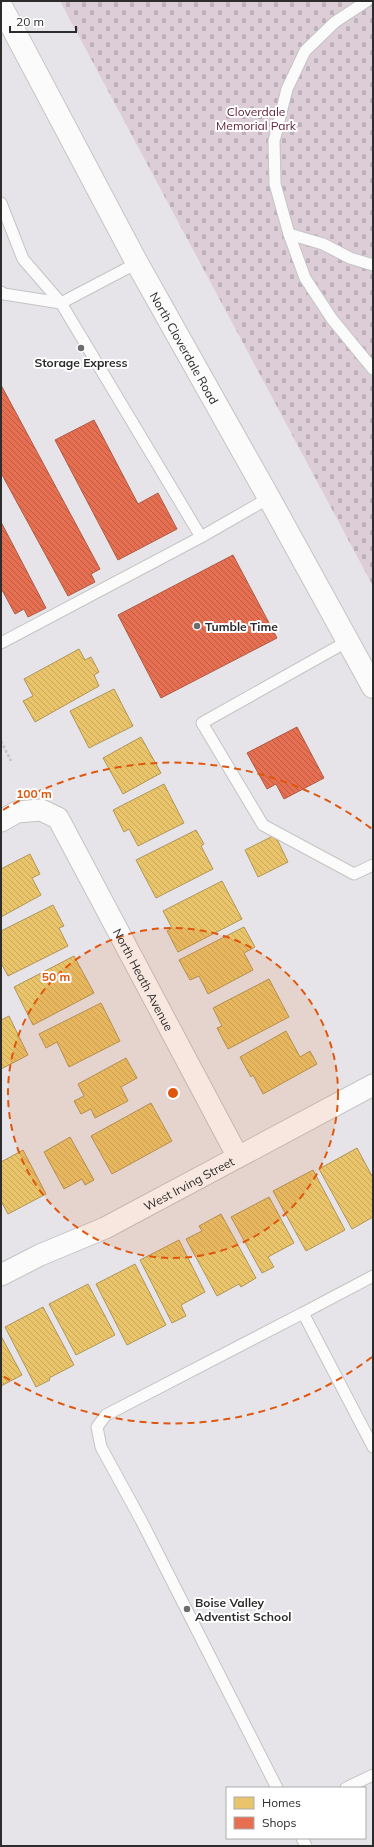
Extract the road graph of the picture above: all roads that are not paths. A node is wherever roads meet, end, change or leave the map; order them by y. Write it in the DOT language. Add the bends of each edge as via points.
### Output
graph roads {
  1 [pos="367,1"];
  2 [pos="1,6"];
  3 [pos="1,203"];
  4 [pos="289,234"];
  5 [pos="137,263"];
  6 [pos="373,265"];
  7 [pos="1,292"];
  8 [pos="61,304"];
  9 [pos="373,369"];
  10 [pos="269,498"];
  11 [pos="201,537"];
  12 [pos="348,641"];
  13 [pos="1,643"];
  14 [pos="373,687"];
  15 [pos="1,821"];
  16 [pos="373,865"];
  17 [pos="373,1085"];
  18 [pos="238,1157"];
  19 [pos="1,1275"];
  20 [pos="373,1276"];
  21 [pos="303,1313"];
  22 [pos="373,1447"];
  23 [pos="373,1775"];
  24 [pos="276,1787"];
  25 [pos="348,1787"];
  1 -- 4 [label="lane" via="335,22 305,51 287,89 274,141 275,184"];
  2 -- 5 [label="main road, North Cloverdale Road"];
  3 -- 8 [label="lane" via="23,259"];
  4 -- 6 [label="lane" via="323,244 350,258"];
  4 -- 9 [label="lane" via="305,278 332,319"];
  5 -- 8 [label="lane"];
  5 -- 10 [label="main road, North Cloverdale Road"];
  7 -- 8 [label="lane"];
  8 -- 11 [label="lane"];
  10 -- 11 [label="lane"];
  10 -- 12 [label="main road, North Cloverdale Road"];
  11 -- 13 [label="lane"];
  12 -- 14 [label="main road, North Cloverdale Road"];
  12 -- 16 [label="lane" via="202,723 263,825 354,874"];
  15 -- 18 [label="street, North Heath Avenue" via="17,812 41,810 58,818"];
  17 -- 18 [label="street, West Irving Street"];
  18 -- 19 [label="street, West Irving Street" via="105,1228 40,1255"];
  20 -- 21 [label="lane"];
  21 -- 22 [label="lane"];
  21 -- 24 [label="lane" via="106,1415 97,1427 101,1447 142,1522"];
  23 -- 25 [label="lane"];
}
